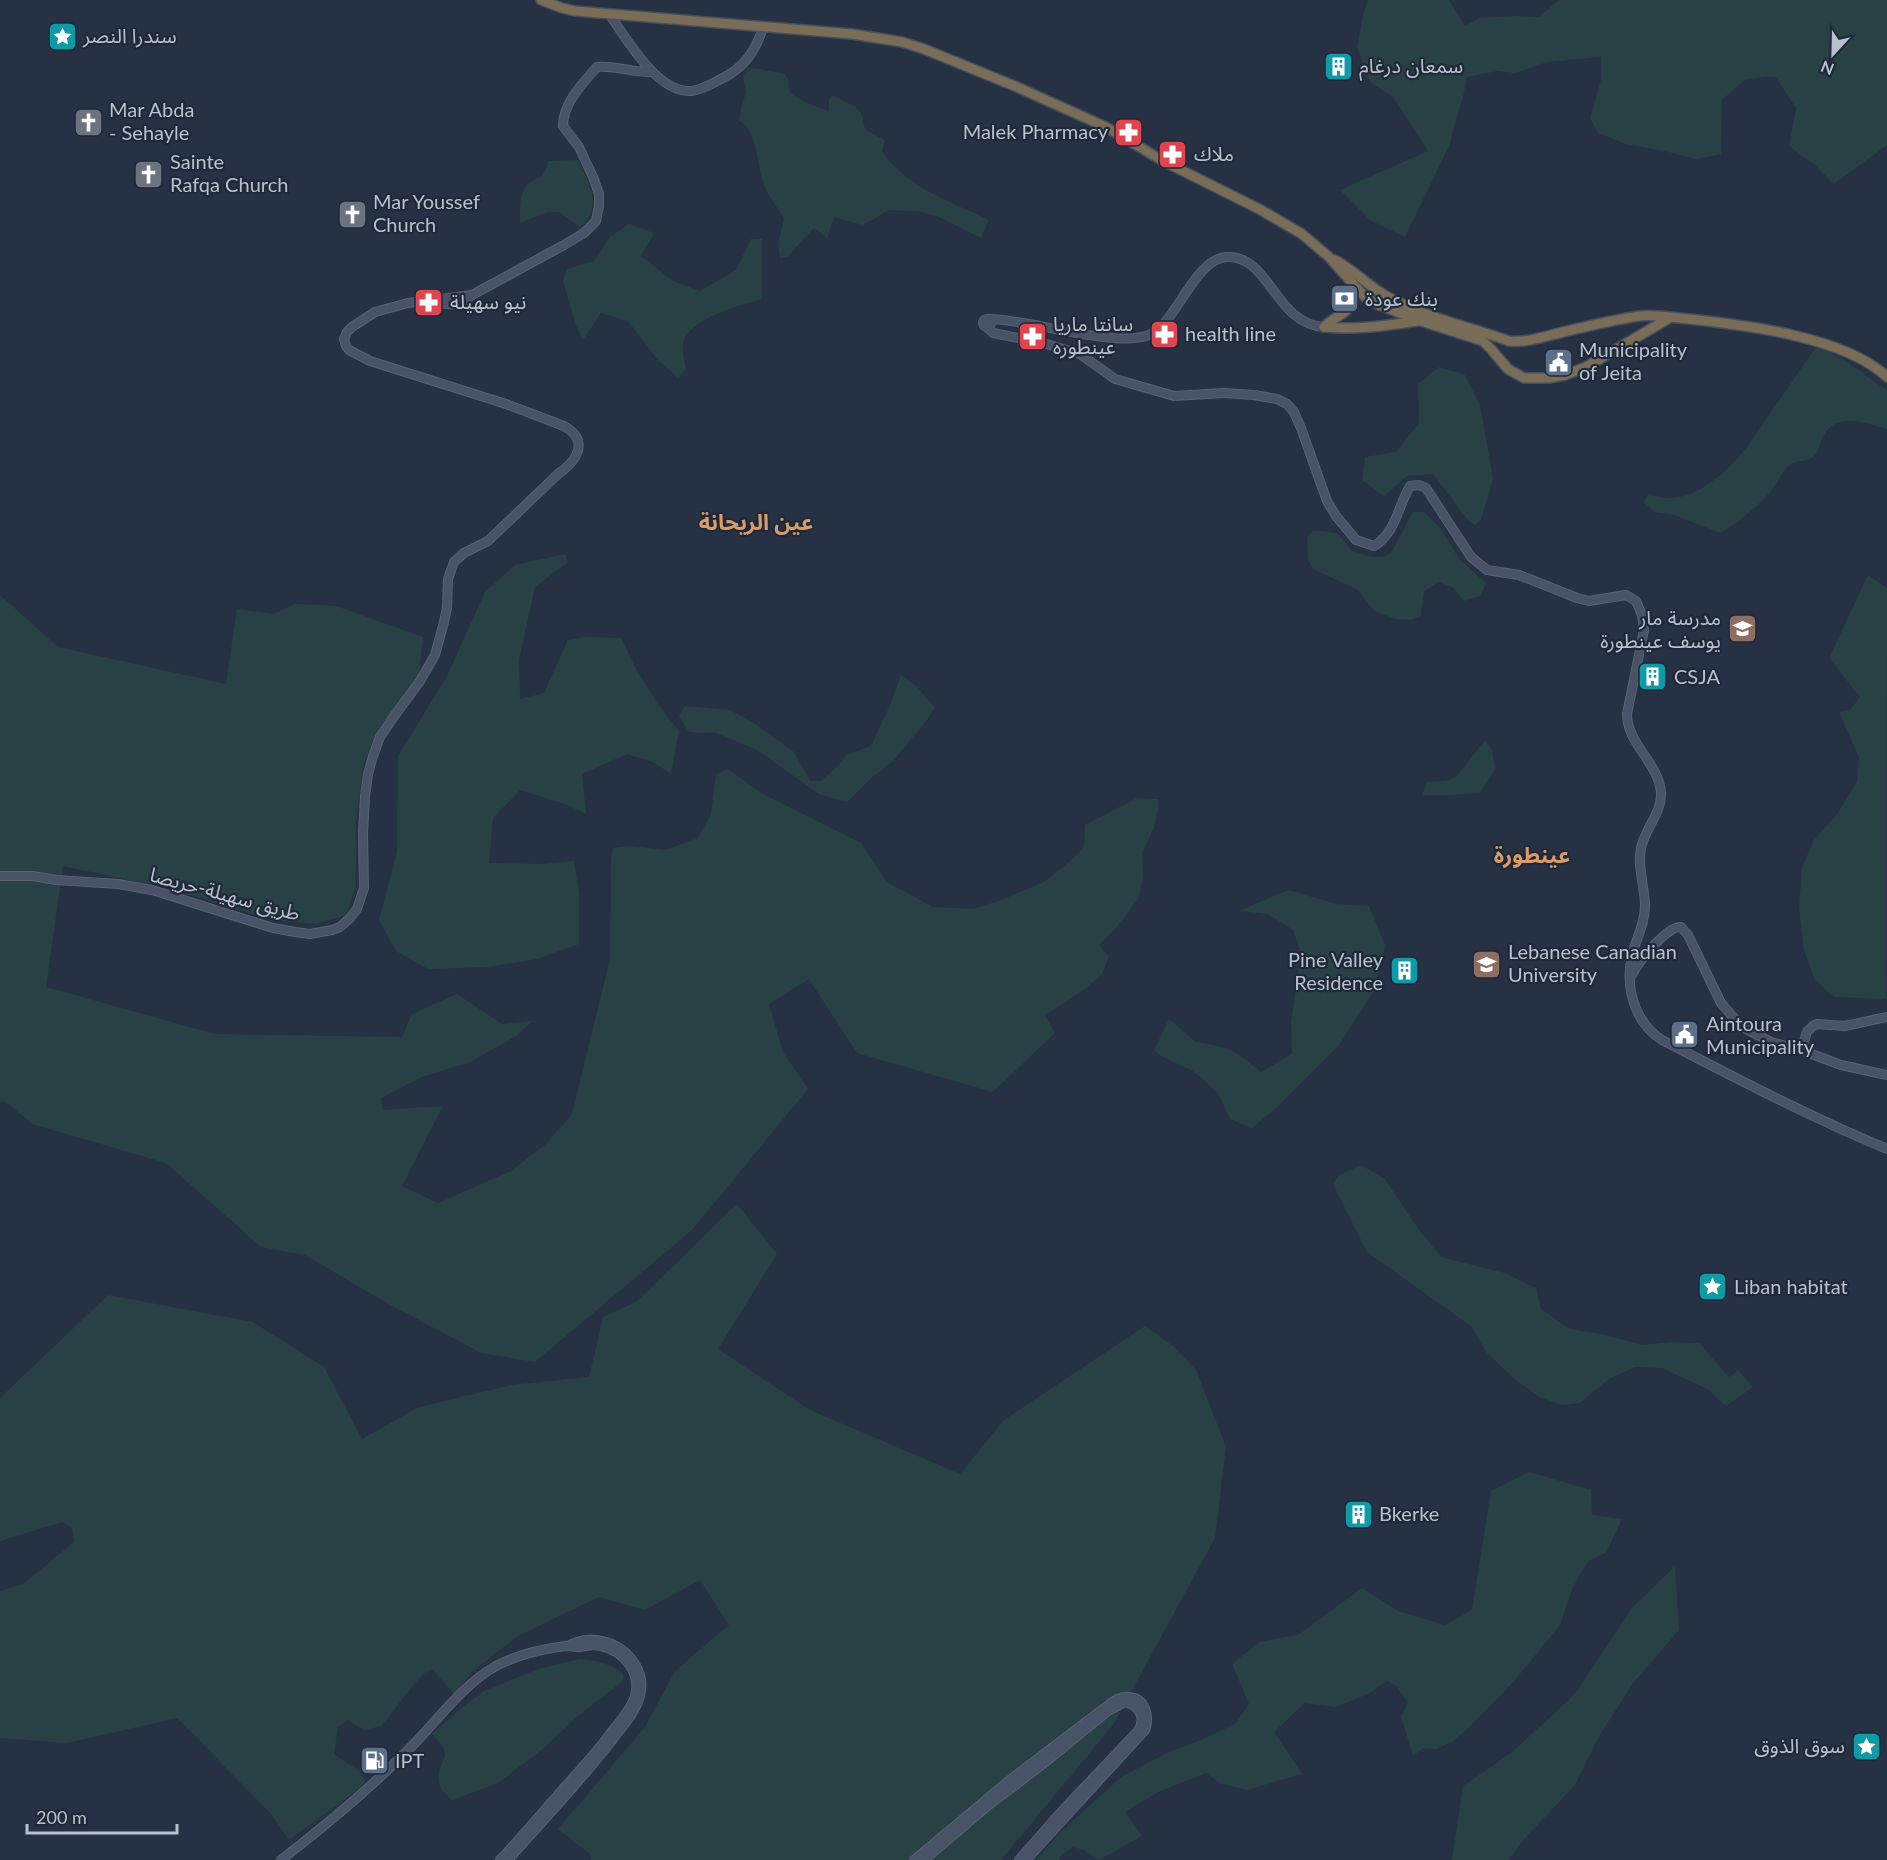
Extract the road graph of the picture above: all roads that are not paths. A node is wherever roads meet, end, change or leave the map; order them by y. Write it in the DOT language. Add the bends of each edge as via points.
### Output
graph roads {
  1 [pos="541,0"];
  2 [pos="609,15"];
  3 [pos="764,27"];
  4 [pos="652,72"];
  5 [pos="1329,257"];
  6 [pos="1352,283"];
  7 [pos="1364,296"];
  8 [pos="1385,296"];
  9 [pos="1353,301"];
  10 [pos="1651,315"];
  11 [pos="1671,317"];
  12 [pos="1418,320"];
  13 [pos="1324,327"];
  14 [pos="1653,329"];
  15 [pos="1887,377"];
  16 [pos="0,876"];
  17 [pos="1630,979"];
  18 [pos="1887,1017"];
  19 [pos="1801,1050"];
  20 [pos="1887,1075"];
  21 [pos="1887,1149"];
  22 [pos="568,1646"];
  23 [pos="1137,1703"];
  24 [pos="1144,1726"];
  25 [pos="281,1860"];
  26 [pos="500,1860"];
  27 [pos="508,1860"];
  28 [pos="914,1860"];
  29 [pos="924,1860"];
  30 [pos="1019,1860"];
  31 [pos="1026,1860"];
  1 -- 2 [label="highway" via="562,8"];
  2 -- 3 [label="highway"];
  2 -- 4 [label="main road"];
  3 -- 4 [label="main road" via="741,68 702,88 676,89"];
  3 -- 5 [label="highway" via="902,42 1017,87 1106,127 1165,162 1261,210 1302,234"];
  4 -- 16 [label="main road, طريق سهيلة-حريصا" via="597,67 567,106 562,126 579,147 599,194 598,216 592,226 464,303 408,303 375,312 347,332 344,339 354,354 564,426 579,443 575,459 488,542 454,562 435,655 381,737 368,774 362,899 350,918 340,927 310,934 273,928 152,890 33,876"];
  5 -- 6 [label="highway"];
  5 -- 8 [label="highway"];
  6 -- 7 [label="highway"];
  6 -- 9 [label="highway"];
  7 -- 8 [label="highway"];
  7 -- 9 [label="highway"];
  7 -- 12 [label="highway"];
  8 -- 10 [label="highway" via="1515,341"];
  9 -- 13 [label="highway" via="1345,314"];
  10 -- 11 [label="highway"];
  10 -- 14 [label="highway"];
  11 -- 14 [label="highway"];
  11 -- 15 [label="highway" via="1729,323 1813,340 1866,362"];
  12 -- 13 [label="highway" via="1375,328"];
  12 -- 14 [label="highway" via="1483,341 1508,369 1524,378 1565,375"];
  13 -- 17 [label="main road" via="1313,326 1284,306 1254,266 1228,257 1209,265 1169,318 1143,337 1086,335 1032,324 989,324 1000,334 1080,354 1115,379 1174,396 1254,395 1287,404 1301,428 1327,501 1356,540 1366,545 1382,541 1410,486 1419,485 1426,488 1471,557 1487,570 1519,575 1589,601 1626,595 1636,601 1644,630 1627,724 1658,779 1661,797 1641,844 1645,908"];
  17 -- 19 [label="main road" via="1649,951 1672,928 1681,927 1733,1017 1762,1038"];
  17 -- 21 [label="main road" via="1634,1008 1652,1034 1783,1102"];
  18 -- 19 [label="main road" via="1845,1026 1817,1024 1807,1032"];
  19 -- 20 [label="main road" via="1840,1065"];
  22 -- 25 [label="main road" via="507,1661 468,1685 392,1767"];
  22 -- 26 [label="main road" via="596,1645 619,1654 636,1677 634,1699 595,1754"];
  22 -- 27 [label="main road" via="576,1641 602,1640 627,1653 642,1679 640,1696 630,1717 601,1756"];
  23 -- 24 [label="main road" via="1147,1714"];
  23 -- 28 [label="main road" via="1129,1697 1107,1706"];
  23 -- 29 [label="main road" via="1125,1702 1108,1711"];
  24 -- 30 [label="main road"];
  24 -- 31 [label="main road" via="1129,1749"];
}
